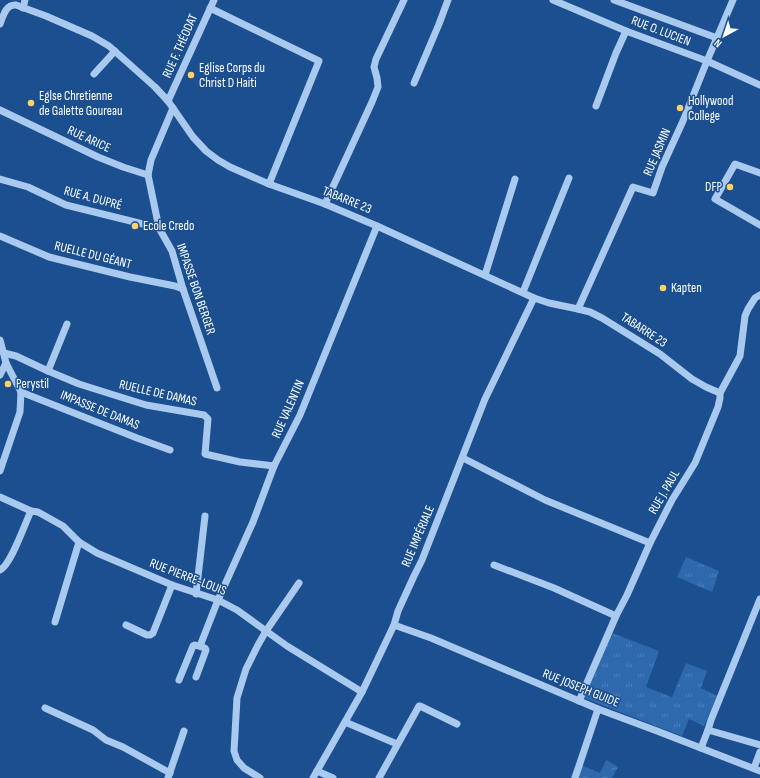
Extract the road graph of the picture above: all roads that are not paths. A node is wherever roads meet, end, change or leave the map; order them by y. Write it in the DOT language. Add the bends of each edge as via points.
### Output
graph roads {
  1 [pos="25,0"];
  2 [pos="214,0"];
  3 [pos="404,0"];
  4 [pos="448,0"];
  5 [pos="553,0"];
  6 [pos="614,0"];
  7 [pos="733,0"];
  8 [pos="23,8"];
  9 [pos="210,8"];
  10 [pos="0,24"];
  11 [pos="626,31"];
  12 [pos="718,38"];
  13 [pos="114,51"];
  14 [pos="707,61"];
  15 [pos="94,74"];
  16 [pos="414,83"];
  17 [pos="760,85"];
  18 [pos="168,101"];
  19 [pos="596,106"];
  20 [pos="173,108"];
  21 [pos="0,110"];
  22 [pos="760,174"];
  23 [pos="148,175"];
  24 [pos="569,178"];
  25 [pos="0,179"];
  26 [pos="515,179"];
  27 [pos="269,184"];
  28 [pos="325,204"];
  29 [pos="760,225"];
  30 [pos="377,226"];
  31 [pos="159,228"];
  32 [pos="0,236"];
  33 [pos="485,275"];
  34 [pos="183,289"];
  35 [pos="523,292"];
  36 [pos="760,295"];
  37 [pos="534,298"];
  38 [pos="578,309"];
  39 [pos="67,324"];
  40 [pos="0,340"];
  41 [pos="4,353"];
  42 [pos="6,363"];
  43 [pos="48,372"];
  44 [pos="0,375"];
  45 [pos="217,388"];
  46 [pos="21,392"];
  47 [pos="720,393"];
  48 [pos="170,450"];
  49 [pos="463,458"];
  50 [pos="274,466"];
  51 [pos="0,471"];
  52 [pos="0,496"];
  53 [pos="31,511"];
  54 [pos="205,516"];
  55 [pos="79,542"];
  56 [pos="650,543"];
  57 [pos="494,565"];
  58 [pos="0,570"];
  59 [pos="299,583"];
  60 [pos="172,585"];
  61 [pos="196,594"];
  62 [pos="760,599"];
  63 [pos="218,600"];
  64 [pos="616,616"];
  65 [pos="55,622"];
  66 [pos="126,625"];
  67 [pos="394,625"];
  68 [pos="266,631"];
  69 [pos="200,646"];
  70 [pos="196,678"];
  71 [pos="179,680"];
  72 [pos="362,692"];
  73 [pos="579,701"];
  74 [pos="45,708"];
  75 [pos="598,709"];
  76 [pos="345,722"];
  77 [pos="457,724"];
  78 [pos="708,730"];
  79 [pos="184,731"];
  80 [pos="397,744"];
  81 [pos="760,745"];
  82 [pos="701,748"];
  83 [pos="760,752"];
  84 [pos="757,769"];
  85 [pos="315,775"];
  86 [pos="169,776"];
  87 [pos="260,778"];
  88 [pos="333,778"];
  89 [pos="379,778"];
  90 [pos="575,778"];
  1 -- 8 [label="street"];
  2 -- 9 [label="street, RUE F. THÉODAT"];
  3 -- 28 [label="street" via="376,59 374,68 378,86 374,97"];
  4 -- 16 [label="street"];
  5 -- 11 [label="street, RUE O. LUCIEN"];
  6 -- 12 [label="street"];
  7 -- 12 [label="street, RUE JASMIN"];
  8 -- 10 [label="street, TABARRE 23" via="9,6"];
  8 -- 13 [label="street, TABARRE 23" via="92,36"];
  9 -- 18 [label="street, RUE F. THÉODAT"];
  9 -- 27 [label="street" via="319,61"];
  11 -- 14 [label="street, RUE O. LUCIEN"];
  11 -- 19 [label="street"];
  12 -- 14 [label="street, RUE JASMIN"];
  13 -- 15 [label="street"];
  13 -- 18 [label="street, TABARRE 23"];
  14 -- 17 [label="street, RUE O. LUCIEN"];
  14 -- 38 [label="street, RUE JASMIN" via="653,193 633,187"];
  18 -- 20 [label="street, TABARRE 23"];
  20 -- 23 [label="street, IMPASSE BON BERGER" via="151,160"];
  20 -- 27 [label="street, TABARRE 23" via="206,151 230,167"];
  21 -- 23 [label="street, RUE ARICE" via="98,157"];
  22 -- 29 [label="street" via="735,164 715,199"];
  23 -- 31 [label="street, IMPASSE BON BERGER"];
  24 -- 35 [label="street"];
  25 -- 31 [label="street, RUE A. DUPRÉ" via="28,187 66,205"];
  26 -- 33 [label="street"];
  27 -- 28 [label="street, TABARRE 23"];
  28 -- 30 [label="street, TABARRE 23"];
  30 -- 33 [label="street, TABARRE 23"];
  30 -- 50 [label="street, RUE VALENTIN" via="300,415"];
  31 -- 34 [label="street, IMPASSE BON BERGER" via="172,252"];
  32 -- 34 [label="street, RUELLE DU GÉANT" via="49,257"];
  33 -- 35 [label="street, TABARRE 23"];
  34 -- 45 [label="street, IMPASSE BON BERGER"];
  35 -- 37 [label="street, TABARRE 23"];
  36 -- 47 [label="street, RUE J. PAUL" via="755,298 745,316 740,356"];
  37 -- 38 [label="street, TABARRE 23"];
  37 -- 49 [label="street, RUE IMPÉRIALE" via="485,399"];
  38 -- 47 [label="street, TABARRE 23" via="614,325 660,354 692,379"];
  39 -- 43 [label="street"];
  40 -- 41 [label="street"];
  41 -- 42 [label="street"];
  41 -- 43 [label="street, RUELLE DE DAMAS" via="16,356"];
  42 -- 44 [label="street"];
  42 -- 46 [label="street"];
  43 -- 50 [label="street, RUELLE DE DAMAS" via="146,405 204,415 208,419 205,454"];
  46 -- 48 [label="street, IMPASSE DE DAMAS"];
  46 -- 51 [label="street" via="20,412"];
  47 -- 56 [label="street, RUE J. PAUL" via="718,407 695,463"];
  49 -- 56 [label="street" via="545,500"];
  49 -- 67 [label="street, RUE IMPÉRIALE"];
  50 -- 63 [label="street, RUE VALENTIN" via="253,522"];
  52 -- 53 [label="street, RUE PIERRE-LOUIS"];
  53 -- 55 [label="street, RUE PIERRE-LOUIS" via="38,512 63,526"];
  53 -- 58 [label="street" via="10,559"];
  54 -- 61 [label="street"];
  55 -- 60 [label="street, RUE PIERRE-LOUIS" via="97,553"];
  55 -- 65 [label="street"];
  56 -- 64 [label="street, RUE J. PAUL"];
  57 -- 64 [label="street"];
  59 -- 68 [label="street"];
  60 -- 61 [label="street, RUE PIERRE-LOUIS"];
  60 -- 66 [label="street" via="153,633 147,635"];
  61 -- 63 [label="street, RUE PIERRE-LOUIS"];
  62 -- 78 [label="street"];
  63 -- 68 [label="street, RUE PIERRE-LOUIS"];
  63 -- 69 [label="street, RUE VALENTIN"];
  64 -- 73 [label="street, RUE J. PAUL"];
  67 -- 72 [label="street, RUE IMPÉRIALE"];
  67 -- 73 [label="street, RUE JOSEPH GUIDE" via="431,638"];
  68 -- 72 [label="street, RUE PIERRE-LOUIS"];
  68 -- 87 [label="street" via="246,669 237,698 234,751 244,768"];
  69 -- 70 [label="street" via="206,650"];
  69 -- 71 [label="street" via="193,646"];
  72 -- 76 [label="street, RUE IMPÉRIALE"];
  73 -- 75 [label="street, RUE JOSEPH GUIDE"];
  74 -- 86 [label="street" via="93,730"];
  75 -- 82 [label="street, RUE JOSEPH GUIDE"];
  75 -- 90 [label="street"];
  76 -- 80 [label="street"];
  76 -- 85 [label="street, RUE IMPÉRIALE"];
  77 -- 80 [label="street" via="420,706"];
  78 -- 81 [label="street"];
  78 -- 82 [label="street"];
  79 -- 86 [label="street"];
  80 -- 89 [label="street"];
  82 -- 84 [label="street, RUE JOSEPH GUIDE"];
  83 -- 84 [label="street"];
  85 -- 88 [label="street"];
}
